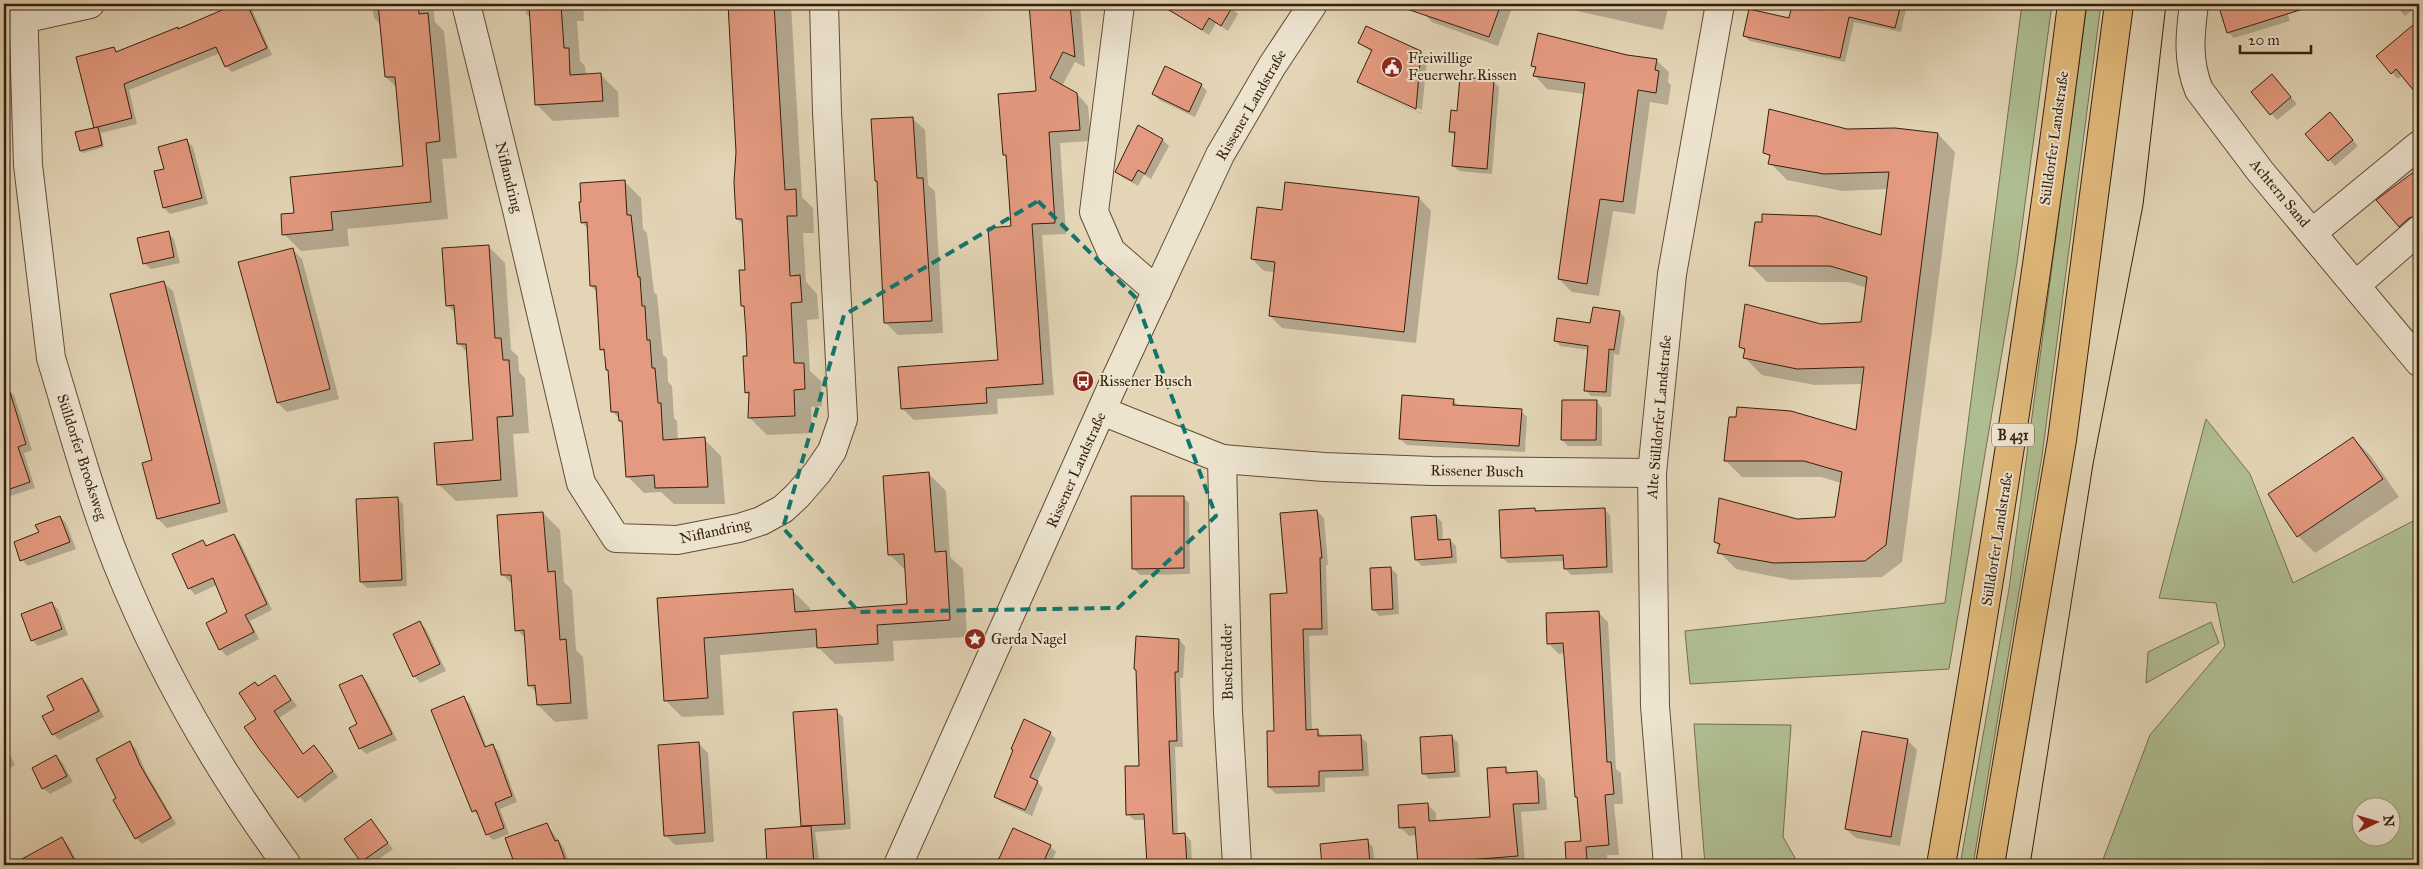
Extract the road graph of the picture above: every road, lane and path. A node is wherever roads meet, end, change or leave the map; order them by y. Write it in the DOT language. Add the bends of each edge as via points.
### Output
graph roads {
  1 [pos="90,4"];
  2 [pos="466,4"];
  3 [pos="824,4"];
  4 [pos="1120,4"];
  5 [pos="1313,4"];
  6 [pos="1720,4"];
  7 [pos="2072,4"];
  8 [pos="2119,4"];
  9 [pos="2194,4"];
  10 [pos="16,13"];
  11 [pos="2419,145"];
  12 [pos="2419,230"];
  13 [pos="2312,233"];
  14 [pos="2356,285"];
  15 [pos="1156,290"];
  16 [pos="2419,362"];
  17 [pos="1102,411"];
  18 [pos="1222,459"];
  19 [pos="1652,473"];
  20 [pos="287,865"];
  21 [pos="898,865"];
  22 [pos="1237,865"];
  23 [pos="1668,865"];
  24 [pos="1941,865"];
  25 [pos="1990,865"];
  1 -- 10 [label="street"];
  2 -- 3 [label="street, Niflandring" via="581,483 616,538 677,540 739,528 782,509 818,473 832,450 843,420"];
  4 -- 15 [label="street" via="1094,212 1111,251"];
  5 -- 15 [label="street, Rissener Landstraße" via="1220,155"];
  6 -- 19 [label="street, Alte Sülldorfer Landstraße" via="1672,274"];
  7 -- 24 [label="highway, Sülldorfer Landstraße / B 431" via="2012,446"];
  8 -- 25 [label="highway" via="2062,440"];
  9 -- 13 [label="street, Achtern Sand" via="2188,43 2198,90"];
  10 -- 20 [label="street, Sülldorfer Brooksweg" via="28,165 51,358 92,493 117,563 181,698 256,825"];
  11 -- 13 [label="street"];
  12 -- 14 [label="street"];
  13 -- 14 [label="street, Achtern Sand"];
  14 -- 16 [label="street, Achtern Sand"];
  15 -- 17 [label="street, Rissener Landstraße"];
  17 -- 18 [label="street, Rissener Busch"];
  17 -- 21 [label="street, Rissener Landstraße"];
  18 -- 19 [label="street, Rissener Busch" via="1412,470"];
  18 -- 22 [label="street, Buschredder" via="1228,712"];
  19 -- 23 [label="street, Alte Sülldorfer Landstraße" via="1655,706"];
}
